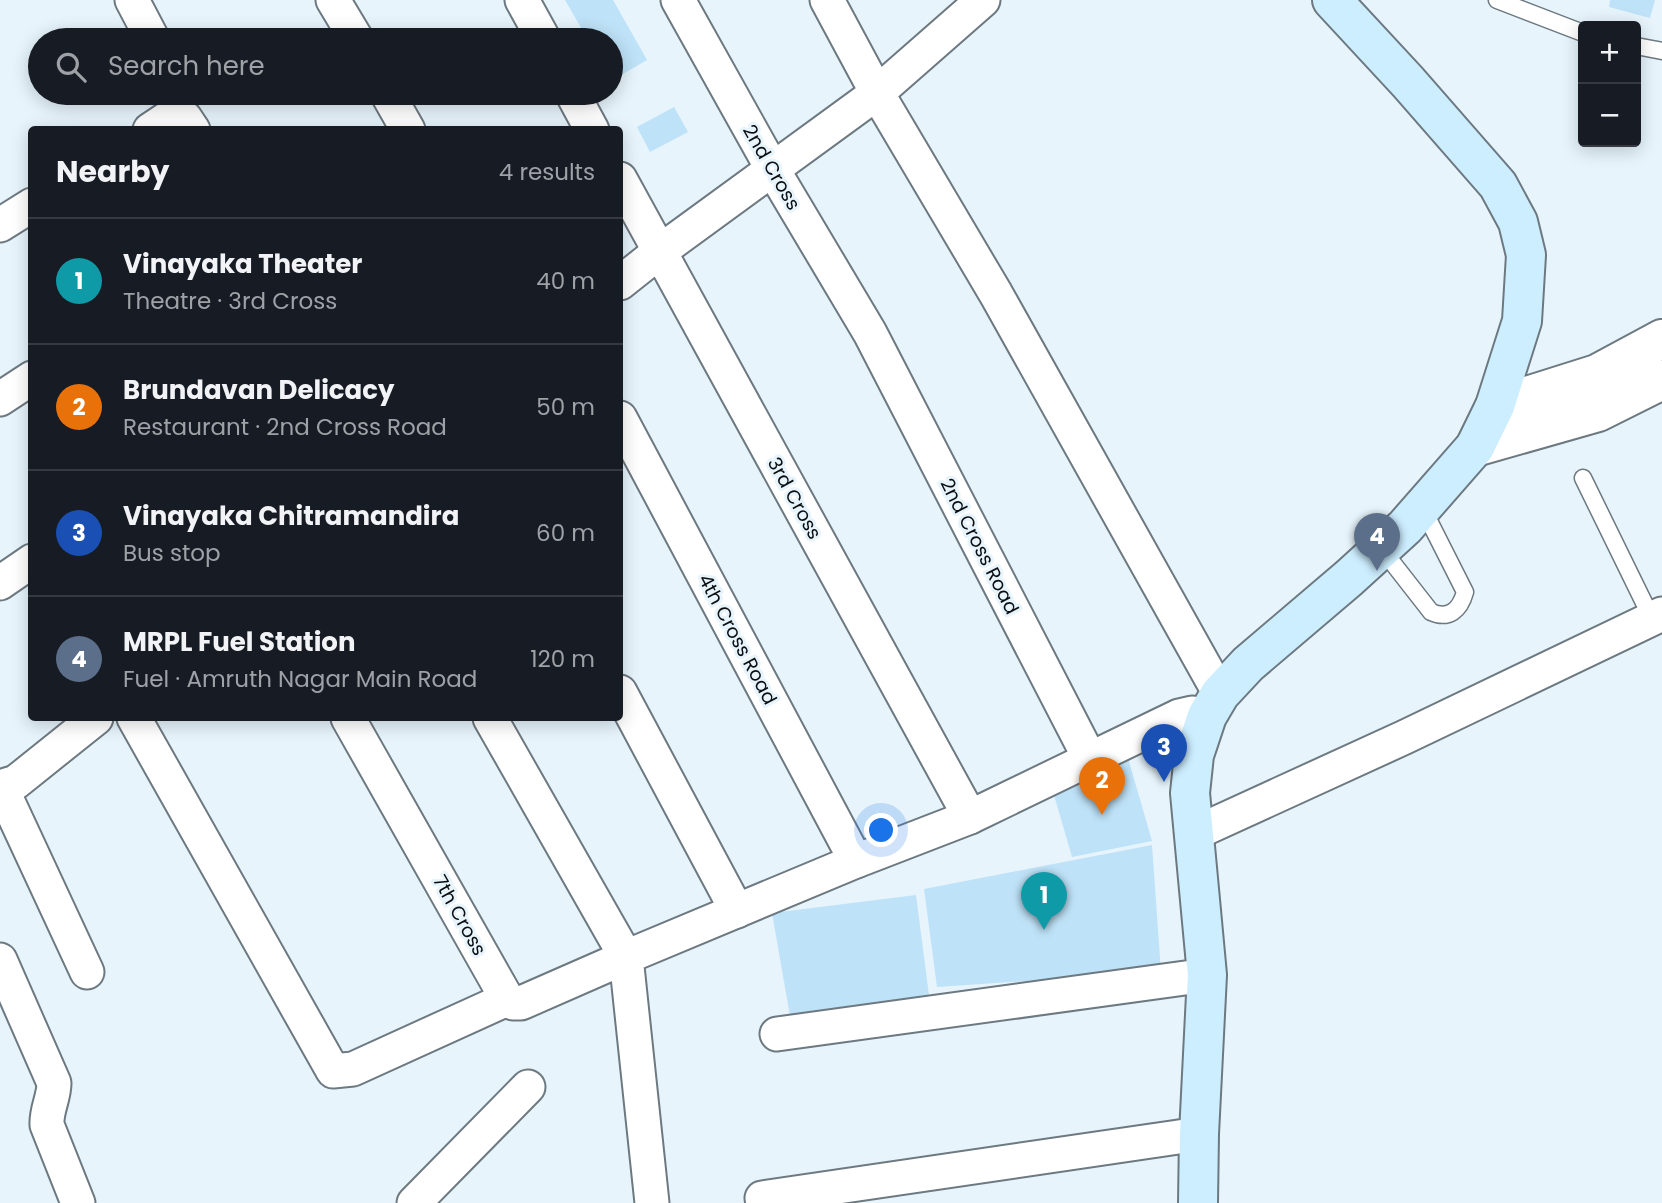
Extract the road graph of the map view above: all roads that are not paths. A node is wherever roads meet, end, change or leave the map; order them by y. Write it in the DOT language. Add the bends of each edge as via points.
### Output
graph roads {
  1 [pos="132,0"];
  2 [pos="333,0"];
  3 [pos="522,0"];
  4 [pos="678,0"];
  5 [pos="827,0"];
  6 [pos="983,0"];
  7 [pos="1332,0"];
  8 [pos="1497,0"];
  9 [pos="147,28"];
  10 [pos="350,28"];
  11 [pos="537,28"];
  12 [pos="1578,31"];
  13 [pos="1641,47"];
  14 [pos="1662,51"];
  15 [pos="877,93"];
  16 [pos="394,105"];
  17 [pos="578,105"];
  18 [pos="406,126"];
  19 [pos="590,126"];
  20 [pos="773,170"];
  21 [pos="623,185"];
  22 [pos="28,208"];
  23 [pos="0,225"];
  24 [pos="659,252"];
  25 [pos="623,281"];
  26 [pos="870,333"];
  27 [pos="1662,339"];
  28 [pos="1662,380"];
  29 [pos="28,381"];
  30 [pos="0,399"];
  31 [pos="1495,406"];
  32 [pos="623,424"];
  33 [pos="1475,447"];
  34 [pos="1583,478"];
  35 [pos="1422,507"];
  36 [pos="1381,548"];
  37 [pos="28,564"];
  38 [pos="0,583"];
  39 [pos="1657,617"];
  40 [pos="623,698"];
  41 [pos="1214,705"];
  42 [pos="92,721"];
  43 [pos="136,721"];
  44 [pos="350,721"];
  45 [pos="493,721"];
  46 [pos="1090,759"];
  47 [pos="0,787"];
  48 [pos="970,817"];
  49 [pos="1193,834"];
  50 [pos="856,861"];
  51 [pos="737,911"];
  52 [pos="626,957"];
  53 [pos="0,960"];
  54 [pos="87,972"];
  55 [pos="1207,975"];
  56 [pos="507,999"];
  57 [pos="776,1034"];
  58 [pos="528,1087"];
  59 [pos="1199,1134"];
  60 [pos="762,1198"];
  61 [pos="78,1203"];
  62 [pos="414,1203"];
  63 [pos="652,1203"];
  64 [pos="1198,1203"];
  1 -- 9 [label="street"];
  2 -- 10 [label="street"];
  3 -- 11 [label="street"];
  4 -- 20 [label="street, 2nd Cross"];
  5 -- 15 [label="street"];
  6 -- 15 [label="street"];
  7 -- 31 [label="main road" via="1498,185 1518,222 1526,255 1522,321"];
  8 -- 12 [label="lane"];
  13 -- 14 [label="lane"];
  15 -- 20 [label="street"];
  15 -- 41 [label="street" via="996,294"];
  16 -- 18 [label="street"];
  17 -- 19 [label="street"];
  20 -- 24 [label="street"];
  20 -- 26 [label="street, 2nd Cross"];
  21 -- 24 [label="street, 3rd Cross"];
  22 -- 23 [label="street"];
  24 -- 25 [label="street"];
  24 -- 48 [label="street, 3rd Cross"];
  26 -- 46 [label="street, 2nd Cross Road"];
  27 -- 31 [label="street" via="1597,374"];
  28 -- 33 [label="street" via="1598,412"];
  29 -- 30 [label="street"];
  31 -- 33 [label="main road"];
  32 -- 50 [label="street, 4th Cross Road"];
  33 -- 35 [label="main road"];
  34 -- 39 [label="lane"];
  35 -- 36 [label="main road"];
  35 -- 36 [label="lane" via="1465,592 1461,606 1450,614 1431,612"];
  36 -- 41 [label="main road" via="1258,656"];
  37 -- 38 [label="street"];
  39 -- 49 [label="street"];
  40 -- 51 [label="street"];
  41 -- 46 [label="street" via="1179,716"];
  41 -- 49 [label="main road" via="1194,755 1190,793"];
  42 -- 47 [label="street" via="16,782"];
  43 -- 56 [label="street" via="333,1071 353,1069"];
  44 -- 56 [label="street, 7th Cross"];
  45 -- 52 [label="street"];
  46 -- 48 [label="street"];
  47 -- 54 [label="street"];
  48 -- 50 [label="street"];
  49 -- 55 [label="main road"];
  50 -- 51 [label="street"];
  51 -- 52 [label="street"];
  52 -- 56 [label="street" via="521,1003"];
  52 -- 63 [label="street"];
  53 -- 61 [label="street" via="54,1083 47,1125"];
  55 -- 57 [label="street"];
  55 -- 59 [label="main road"];
  58 -- 62 [label="street"];
  59 -- 60 [label="street"];
  59 -- 64 [label="main road"];
}
